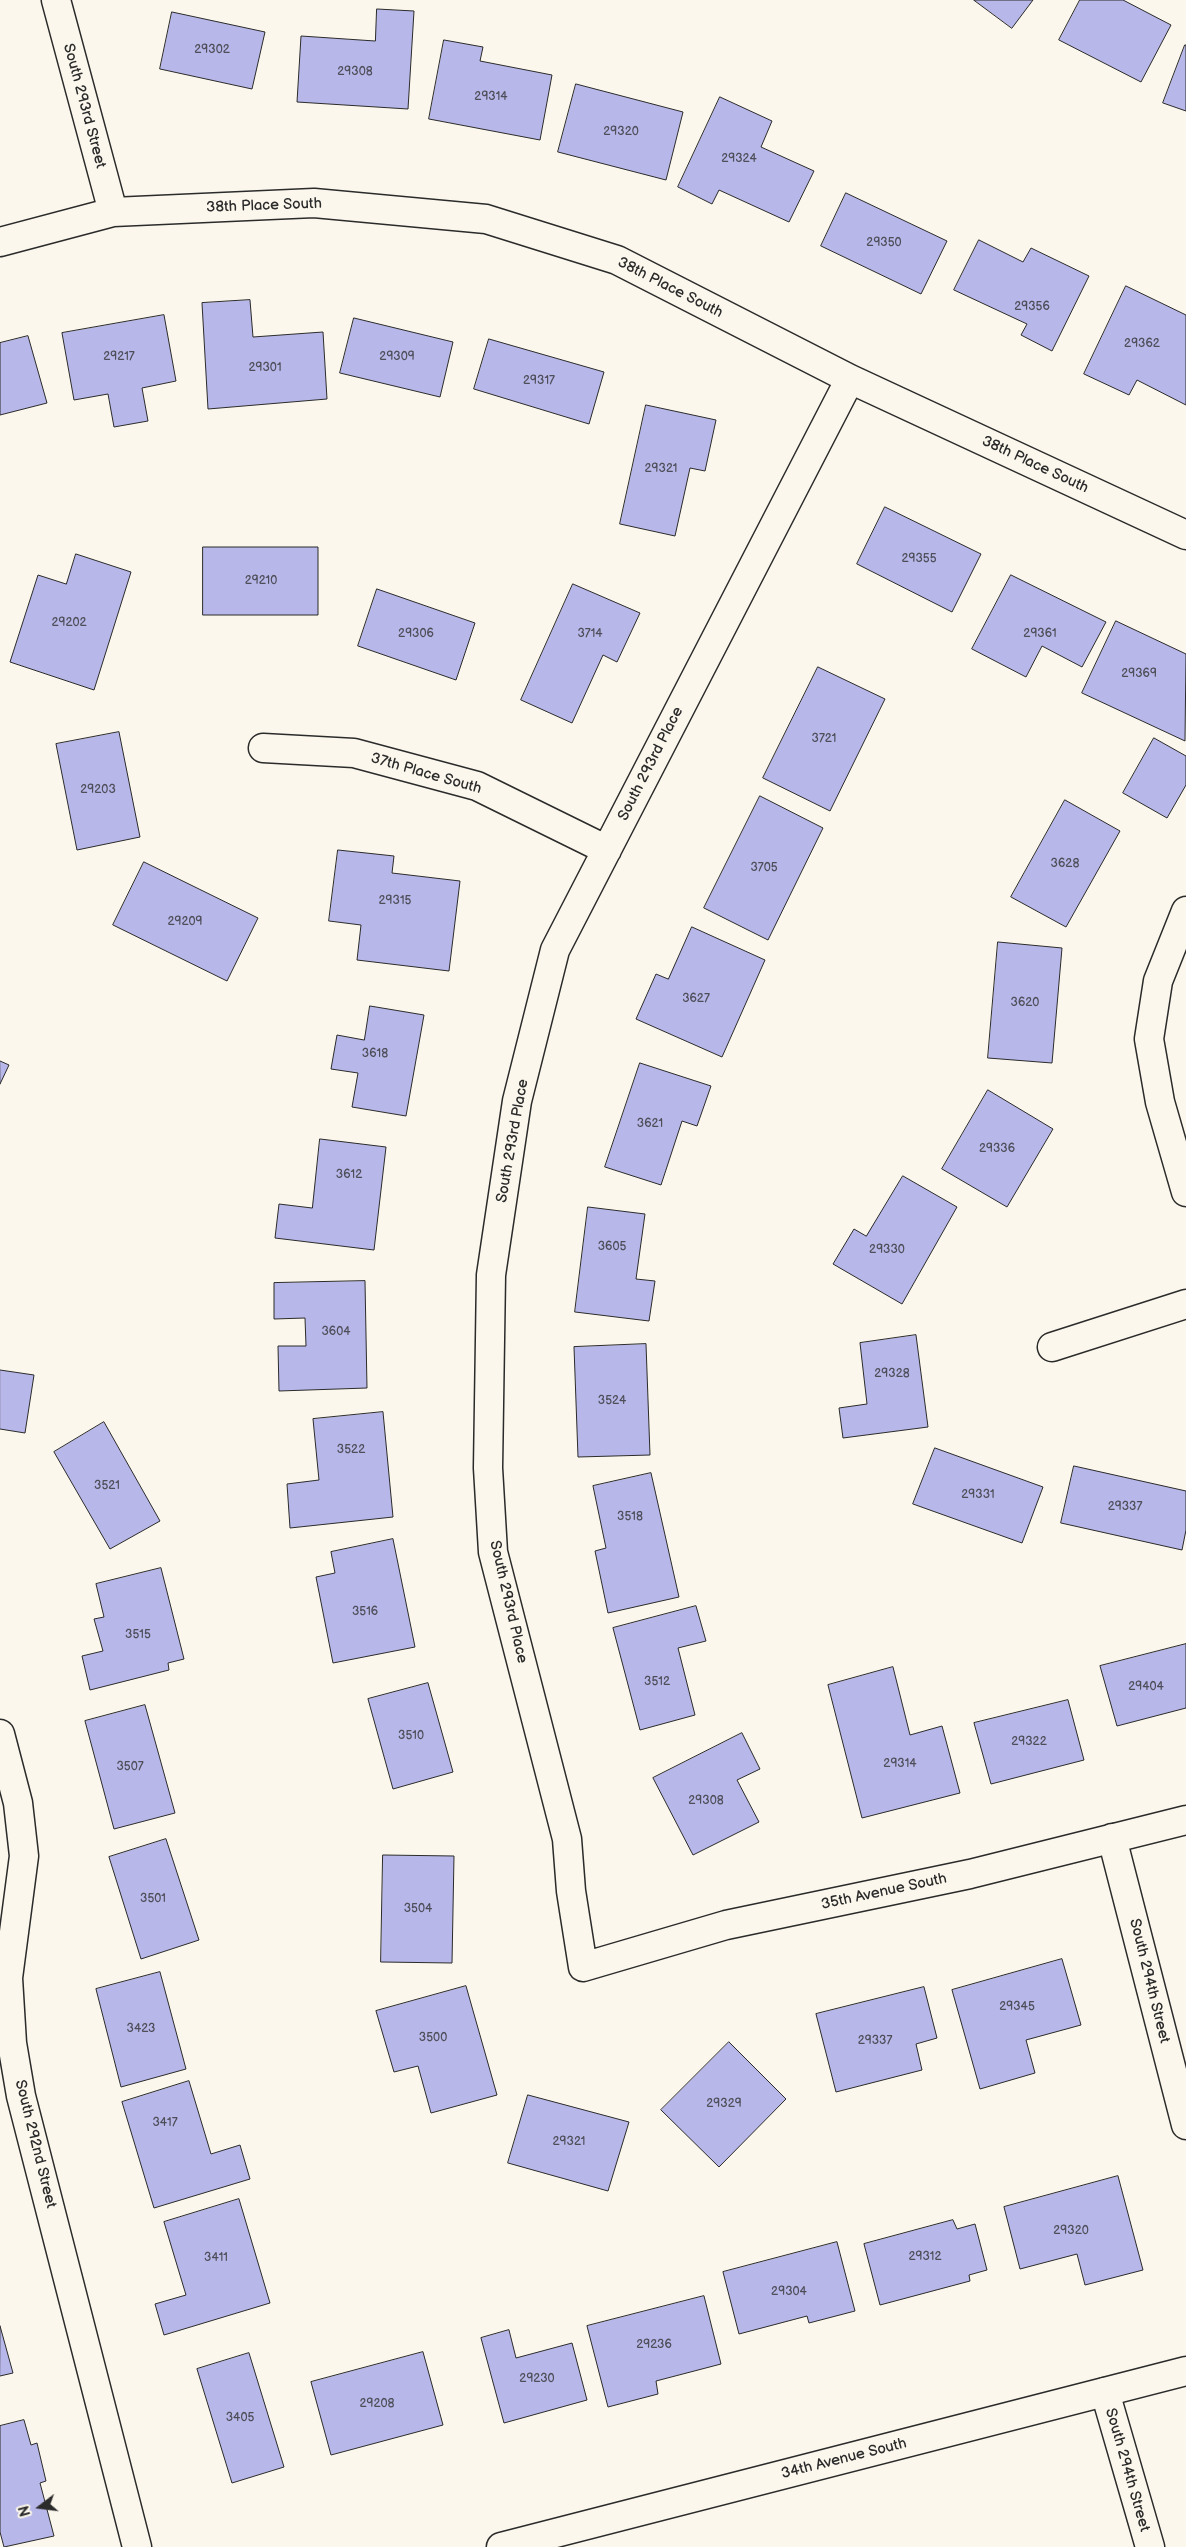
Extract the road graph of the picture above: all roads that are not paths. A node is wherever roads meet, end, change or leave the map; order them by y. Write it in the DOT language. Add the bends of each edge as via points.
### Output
graph roads {
  1 [pos="56,0"];
  2 [pos="113,212"];
  3 [pos="0,242"];
  4 [pos="850,379"];
  5 [pos="1186,535"];
  6 [pos="263,748"];
  7 [pos="607,850"];
  8 [pos="1186,911"];
  9 [pos="1186,1192"];
  10 [pos="1186,1304"];
  11 [pos="1052,1347"];
  12 [pos="0,1734"];
  13 [pos="1186,1820"];
  14 [pos="1112,1838"];
  15 [pos="583,1967"];
  16 [pos="4,1978"];
  17 [pos="1186,2125"];
  18 [pos="1186,2371"];
  19 [pos="1105,2392"];
  20 [pos="137,2547"];
  21 [pos="501,2547"];
  22 [pos="1150,2547"];
  1 -- 2 [label="street, South 293rd Street"];
  2 -- 3 [label="street, 38th Place South"];
  2 -- 4 [label="street, 38th Place South" via="314,203 486,219 617,260"];
  4 -- 5 [label="street, 38th Place South"];
  4 -- 7 [label="street, South 293rd Place"];
  6 -- 7 [label="street, 37th Place South" via="354,753 476,786"];
  7 -- 15 [label="street, South 293rd Place" via="555,950 517,1101 491,1275 488,1468 493,1552 567,1839"];
  8 -- 9 [label="street" via="1158,981 1149,1039 1160,1102"];
  10 -- 11 [label="street"];
  12 -- 16 [label="street, South 292nd Street" via="18,1803 24,1856"];
  13 -- 14 [label="street, 35th Avenue South"];
  14 -- 15 [label="street, 35th Avenue South" via="970,1874 726,1925"];
  14 -- 17 [label="street, South 294th Street"];
  16 -- 20 [label="street, South 292nd Street" via="21,2096"];
  18 -- 19 [label="street, 34th Avenue South"];
  19 -- 21 [label="street, 34th Avenue South"];
  19 -- 22 [label="street, South 294th Street"];
}
